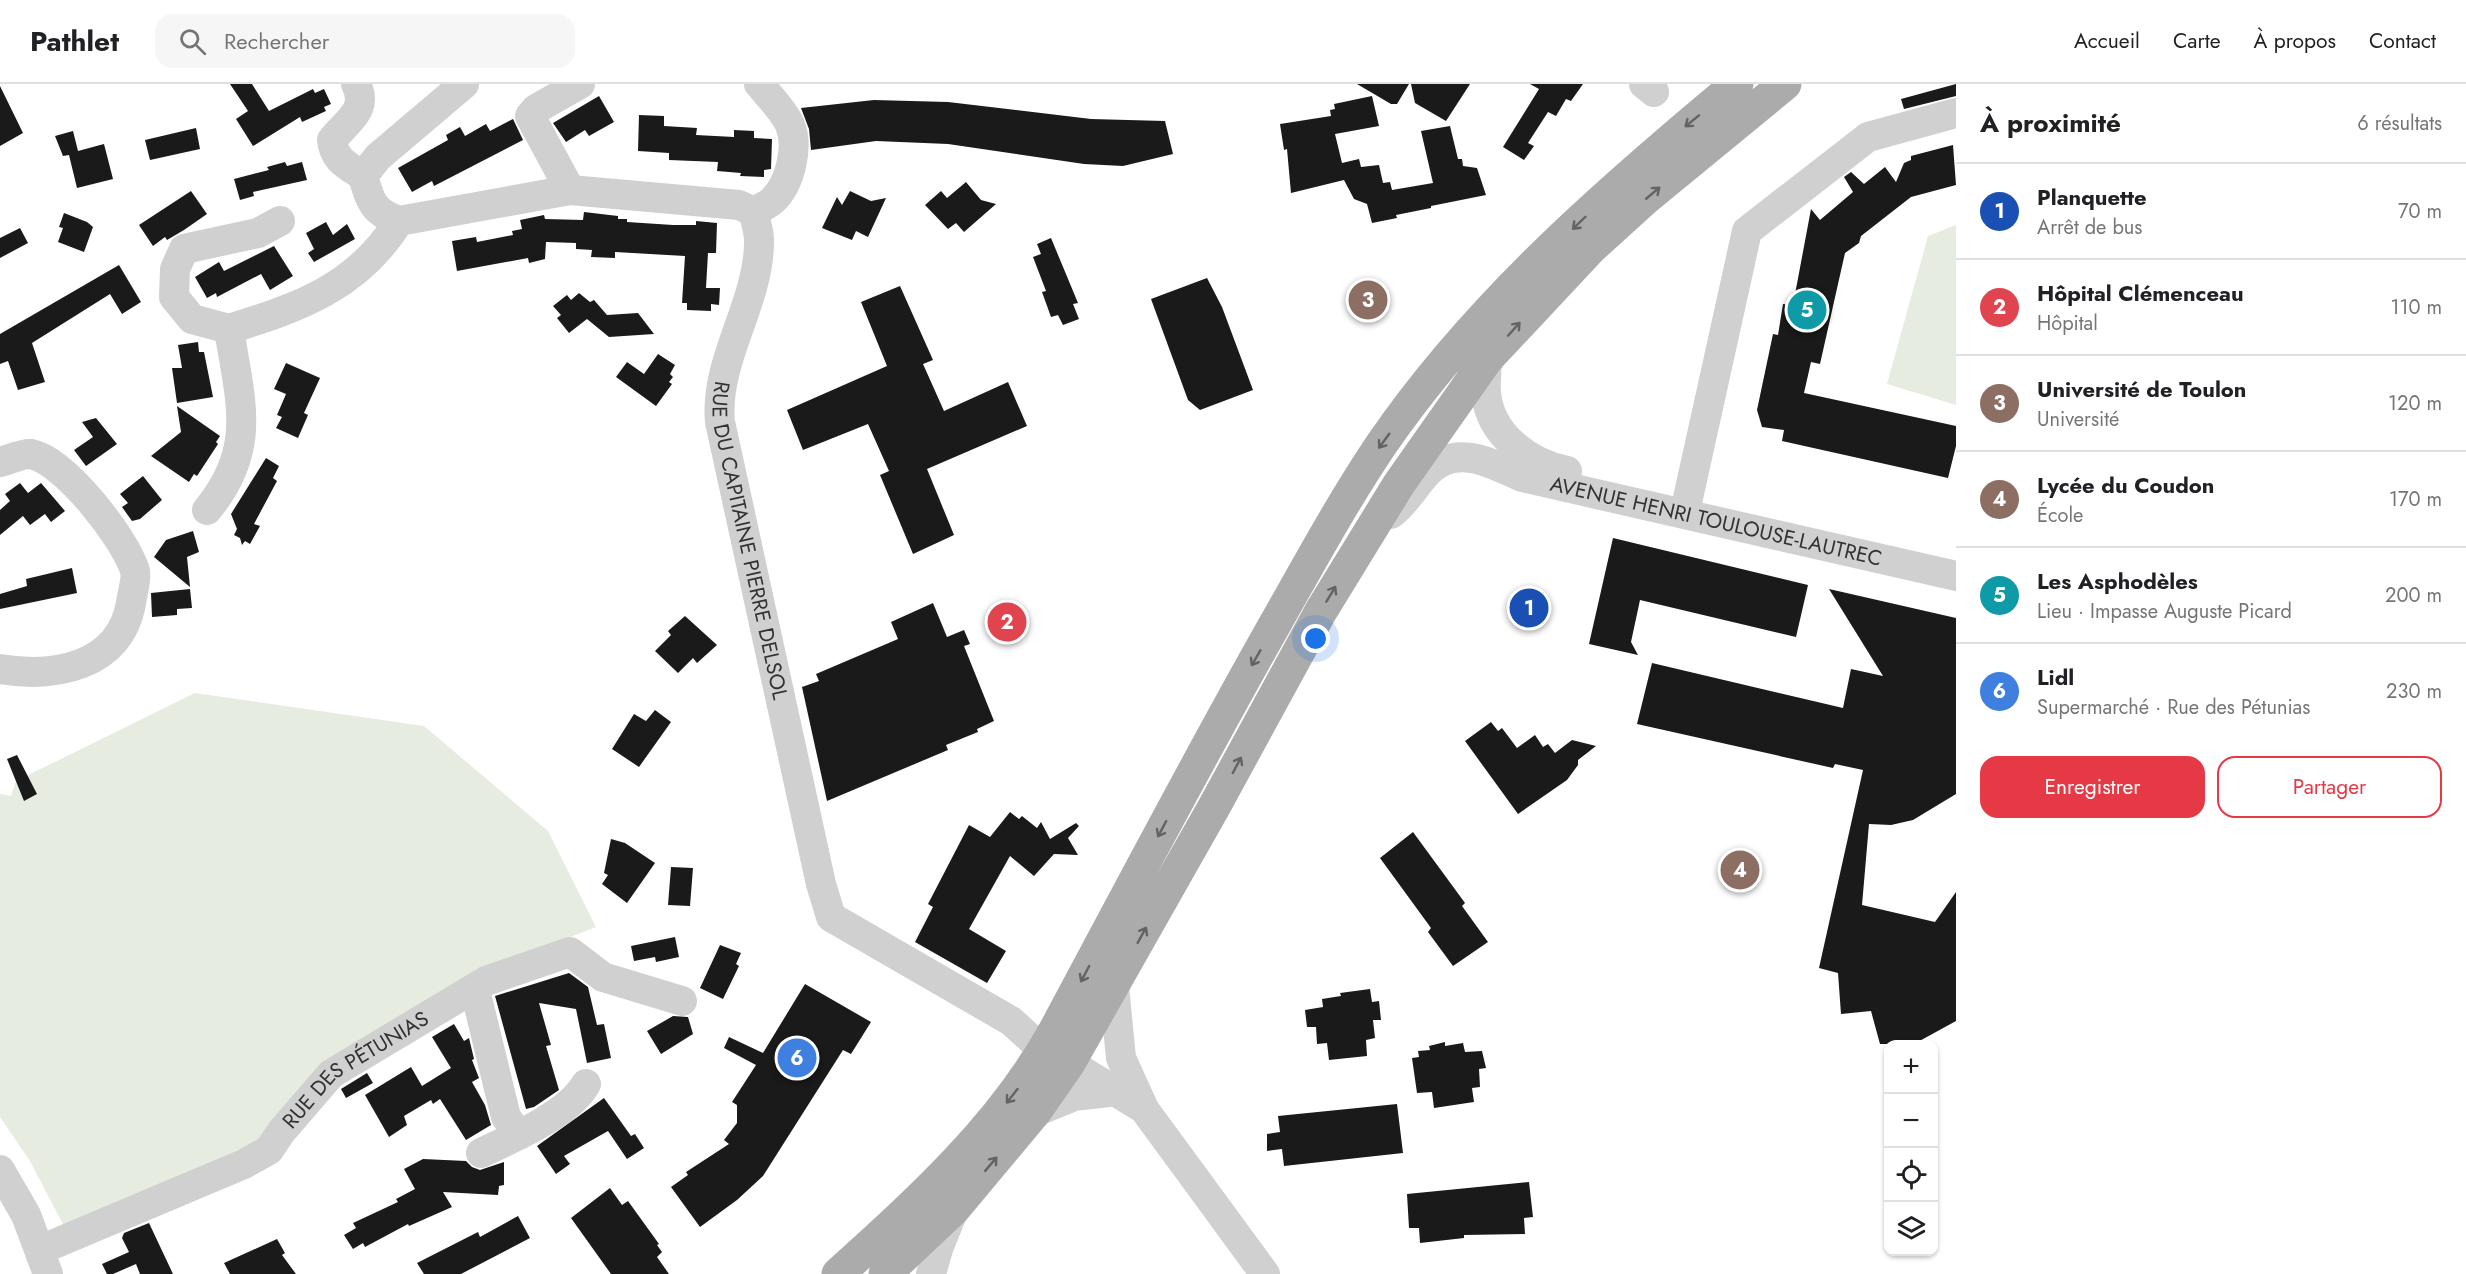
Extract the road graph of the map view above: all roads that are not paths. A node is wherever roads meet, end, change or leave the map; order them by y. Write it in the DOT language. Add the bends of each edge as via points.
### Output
graph roads {
  1 [pos="356,84"];
  2 [pos="464,84"];
  3 [pos="580,84"];
  4 [pos="759,84"];
  5 [pos="1737,84"];
  6 [pos="1785,84"];
  7 [pos="1956,113"];
  8 [pos="363,176"];
  9 [pos="570,190"];
  10 [pos="754,212"];
  11 [pos="280,221"];
  12 [pos="399,221"];
  13 [pos="229,329"];
  14 [pos="1487,359"];
  15 [pos="1433,379"];
  16 [pos="1459,399"];
  17 [pos="1410,407"];
  18 [pos="1438,428"];
  19 [pos="1501,433"];
  20 [pos="1479,458"];
  21 [pos="0,462"];
  22 [pos="1688,498"];
  23 [pos="207,510"];
  24 [pos="1370,530"];
  25 [pos="1956,560"];
  26 [pos="1956,576"];
  27 [pos="0,669"];
  28 [pos="1114,986"];
  29 [pos="475,990"];
  30 [pos="682,1001"];
  31 [pos="1063,1045"];
  32 [pos="1121,1058"];
  33 [pos="586,1084"];
  34 [pos="1117,1091"];
  35 [pos="1144,1109"];
  36 [pos="1035,1112"];
  37 [pos="519,1135"];
  38 [pos="481,1153"];
  39 [pos="959,1159"];
  40 [pos="0,1170"];
  41 [pos="0,1197"];
  42 [pos="954,1209"];
  43 [pos="40,1266"];
  44 [pos="889,1272"];
  45 [pos="838,1274"];
  46 [pos="931,1274"];
  47 [pos="1265,1274"];
  1 -- 8 [label="street" via="362,96 360,109 332,140 339,160"];
  2 -- 8 [label="street" via="378,157"];
  3 -- 9 [label="street" via="530,116"];
  4 -- 10 [label="street" via="790,126 792,142 791,164 783,188 773,201"];
  5 -- 15 [label="main road, one-way" via="1628,175 1490,310"];
  14 -- 6 [label="main road, one-way" via="1592,248 1645,199"];
  7 -- 22 [label="street" via="1868,137 1747,231"];
  8 -- 12 [label="street" via="369,200 383,216"];
  9 -- 10 [label="street" via="739,205"];
  9 -- 12 [label="street"];
  10 -- 31 [label="street, RUE DU CAPITAINE PIERRE DELSOL" via="759,240 753,281 718,400 720,422 831,917 1011,1021"];
  11 -- 13 [label="street" via="258,233 184,249 175,269 174,297 192,319"];
  12 -- 13 [label="street" via="383,247 320,297"];
  13 -- 23 [label="street" via="242,441 219,494"];
  14 -- 16 [label="main road"];
  14 -- 19 [label="street, AVENUE HENRI TOULOUSE-LAUTREC" via="1487,399"];
  15 -- 16 [label="street, AVENUE HENRI TOULOUSE-LAUTREC"];
  15 -- 17 [label="main road"];
  16 -- 18 [label="main road"];
  16 -- 19 [label="street, AVENUE HENRI TOULOUSE-LAUTREC"];
  17 -- 18 [label="street, AVENUE HENRI TOULOUSE-LAUTREC"];
  17 -- 31 [label="main road, one-way" via="1332,523 1209,741"];
  18 -- 20 [label="street, AVENUE HENRI TOULOUSE-LAUTREC"];
  18 -- 24 [label="main road"];
  19 -- 22 [label="street, AVENUE HENRI TOULOUSE-LAUTREC" via="1533,460 1555,469"];
  20 -- 24 [label="street, AVENUE HENRI TOULOUSE-LAUTREC" via="1467,456 1437,465 1403,504"];
  20 -- 26 [label="street, AVENUE HENRI TOULOUSE-LAUTREC" via="1522,477"];
  21 -- 27 [label="street" via="29,453 53,462 107,519 136,573 130,609 112,645 83,664 58,672 26,674"];
  22 -- 25 [label="street, AVENUE HENRI TOULOUSE-LAUTREC"];
  28 -- 24 [label="main road, one-way" via="1273,694"];
  28 -- 31 [label="main road"];
  28 -- 32 [label="street"];
  29 -- 30 [label="street, RUE DES PÉTUNIAS" via="486,981 570,952 603,976"];
  29 -- 37 [label="street" via="506,1117"];
  29 -- 43 [label="street, RUE DES PÉTUNIAS" via="331,1074 269,1150"];
  31 -- 32 [label="street"];
  31 -- 34 [label="street"];
  31 -- 36 [label="main road"];
  31 -- 39 [label="main road, one-way" via="1016,1090"];
  32 -- 35 [label="street"];
  33 -- 37 [label="street" via="579,1096"];
  34 -- 35 [label="street"];
  34 -- 36 [label="street" via="1074,1096"];
  35 -- 47 [label="street"];
  42 -- 36 [label="main road, one-way"];
  37 -- 38 [label="street"];
  39 -- 44 [label="street" via="898,1235"];
  39 -- 45 [label="main road"];
  40 -- 43 [label="street" via="26,1215"];
  41 -- 43 [label="street"];
  42 -- 44 [label="main road"];
  42 -- 46 [label="street"];
}
